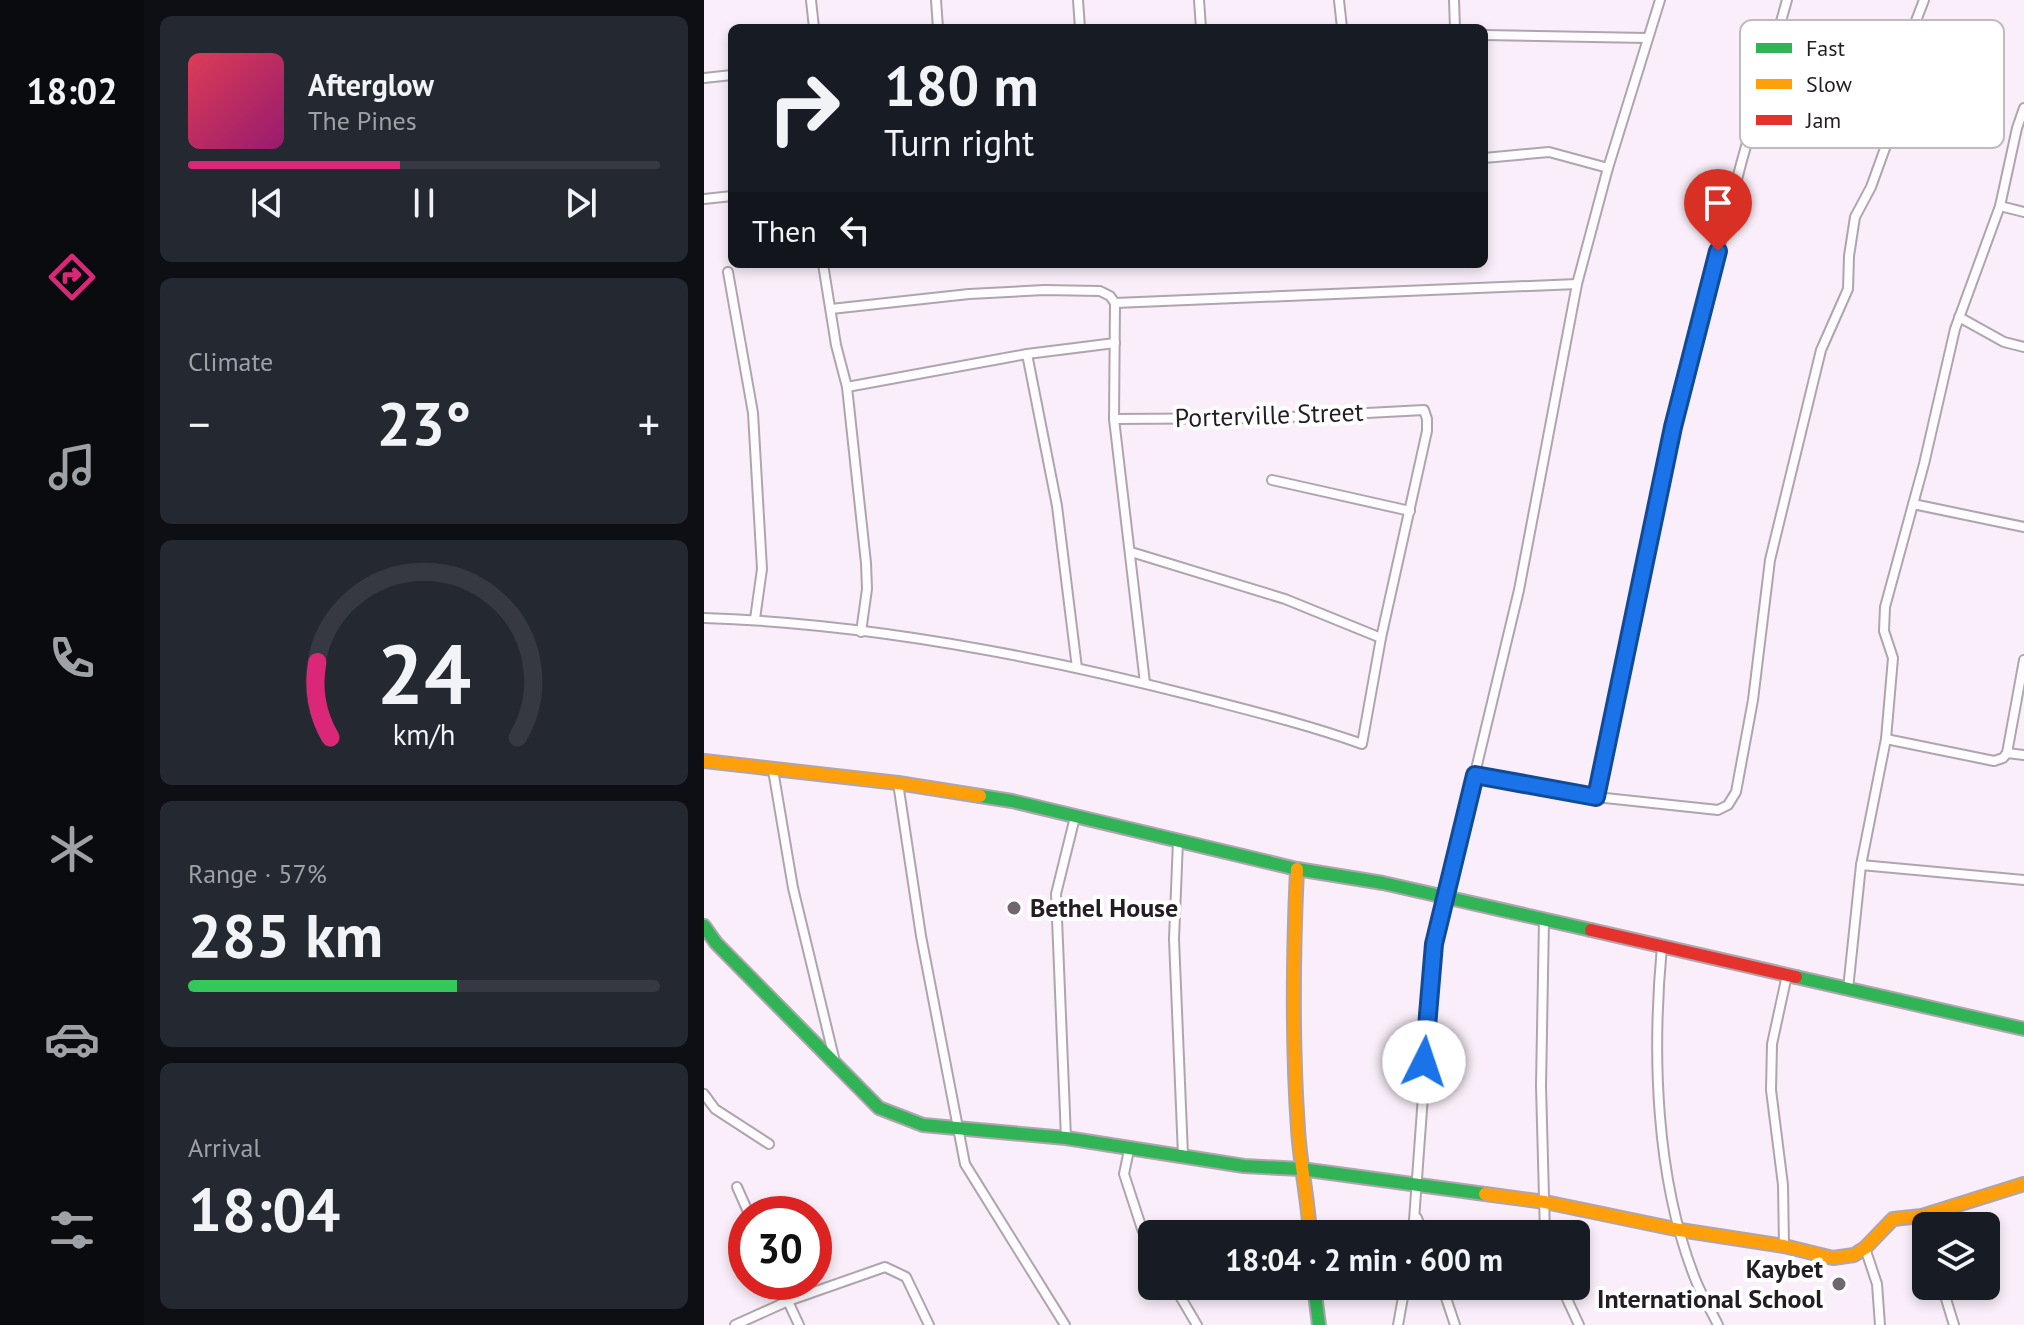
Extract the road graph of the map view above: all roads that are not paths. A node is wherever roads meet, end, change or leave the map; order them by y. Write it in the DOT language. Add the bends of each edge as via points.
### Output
graph roads {
  1 [pos="811,0"];
  2 [pos="936,0"];
  3 [pos="1078,0"];
  4 [pos="1199,0"];
  5 [pos="1339,0"];
  6 [pos="1454,0"];
  7 [pos="1660,0"];
  8 [pos="1787,0"];
  9 [pos="1924,0"];
  10 [pos="1781,20"];
  11 [pos="1916,20"];
  12 [pos="814,24"];
  13 [pos="938,24"];
  14 [pos="1080,24"];
  15 [pos="1201,24"];
  16 [pos="1342,24"];
  17 [pos="1455,24"];
  18 [pos="1488,35"];
  19 [pos="1647,38"];
  20 [pos="728,75"];
  21 [pos="704,78"];
  22 [pos="2024,108"];
  23 [pos="1745,148"];
  24 [pos="1885,148"];
  25 [pos="1488,158"];
  26 [pos="1608,168"];
  27 [pos="728,196"];
  28 [pos="704,199"];
  29 [pos="2000,206"];
  30 [pos="2024,212"];
  31 [pos="824,268"];
  32 [pos="728,272"];
  33 [pos="1577,284"];
  34 [pos="1115,303"];
  35 [pos="831,309"];
  36 [pos="1959,317"];
  37 [pos="1115,343"];
  38 [pos="2024,347"];
  39 [pos="1027,354"];
  40 [pos="847,387"];
  41 [pos="1114,419"];
  42 [pos="1272,480"];
  43 [pos="1913,504"];
  44 [pos="1410,511"];
  45 [pos="2024,527"];
  46 [pos="1131,552"];
  47 [pos="704,618"];
  48 [pos="755,619"];
  49 [pos="861,632"];
  50 [pos="1381,638"];
  51 [pos="2024,660"];
  52 [pos="1077,668"];
  53 [pos="1145,683"];
  54 [pos="1886,739"];
  55 [pos="2007,753"];
  56 [pos="2024,755"];
  57 [pos="704,761"];
  58 [pos="773,770"];
  59 [pos="1475,775"];
  60 [pos="898,783"];
  61 [pos="1596,797"];
  62 [pos="1075,817"];
  63 [pos="1178,841"];
  64 [pos="1861,865"];
  65 [pos="1297,869"];
  66 [pos="2024,880"];
  67 [pos="1445,897"];
  68 [pos="1544,919"];
  69 [pos="704,926"];
  70 [pos="1662,946"];
  71 [pos="1787,975"];
  72 [pos="1848,989"];
  73 [pos="2024,1029"];
  74 [pos="837,1068"];
  75 [pos="704,1094"];
  76 [pos="959,1127"];
  77 [pos="1066,1138"];
  78 [pos="769,1144"];
  79 [pos="1129,1150"];
  80 [pos="1183,1155"];
  81 [pos="1301,1169"];
  82 [pos="2024,1184"];
  83 [pos="1417,1186"];
  84 [pos="737,1187"];
  85 [pos="741,1196"];
  86 [pos="1545,1202"];
  87 [pos="1935,1212"];
  88 [pos="1416,1213"];
  89 [pos="1912,1217"];
  90 [pos="1139,1220"];
  91 [pos="1308,1220"];
  92 [pos="1415,1220"];
  93 [pos="1418,1220"];
  94 [pos="1545,1220"];
  95 [pos="1680,1230"];
  96 [pos="1784,1246"];
  97 [pos="1865,1248"];
  98 [pos="1182,1300"];
  99 [pos="1316,1300"];
  100 [pos="1402,1300"];
  101 [pos="1447,1300"];
  102 [pos="1567,1300"];
  103 [pos="1946,1300"];
  104 [pos="788,1301"];
  105 [pos="735,1325"];
  106 [pos="799,1325"];
  107 [pos="929,1325"];
  108 [pos="1065,1325"];
  109 [pos="1197,1325"];
  110 [pos="1319,1325"];
  111 [pos="1398,1325"];
  112 [pos="1455,1325"];
  113 [pos="1579,1325"];
  114 [pos="1718,1325"];
  115 [pos="1880,1325"];
  116 [pos="1954,1325"];
  1 -- 12 [label="street"];
  2 -- 13 [label="street"];
  3 -- 14 [label="street"];
  4 -- 15 [label="street"];
  5 -- 16 [label="street"];
  6 -- 17 [label="street"];
  7 -- 19 [label="street"];
  8 -- 10 [label="street"];
  9 -- 11 [label="street"];
  18 -- 19 [label="street"];
  19 -- 26 [label="street"];
  20 -- 21 [label="street"];
  22 -- 29 [label="street"];
  23 -- 61 [label="street" via="1673,427"];
  24 -- 61 [label="street" via="1855,217 1848,289 1821,350 1770,560 1736,792 1718,810"];
  25 -- 26 [label="street" via="1549,152"];
  26 -- 33 [label="street"];
  27 -- 28 [label="street"];
  29 -- 30 [label="street"];
  29 -- 36 [label="street"];
  31 -- 35 [label="street"];
  32 -- 48 [label="street" via="753,413 762,569"];
  33 -- 34 [label="street"];
  33 -- 59 [label="street" via="1519,590"];
  34 -- 35 [label="street" via="1100,291 1044,290"];
  34 -- 37 [label="street"];
  35 -- 40 [label="street"];
  36 -- 38 [label="street"];
  36 -- 43 [label="street"];
  37 -- 39 [label="street"];
  37 -- 41 [label="street"];
  39 -- 40 [label="street"];
  39 -- 52 [label="street" via="1057,506"];
  40 -- 49 [label="street" via="866,563"];
  41 -- 44 [label="street, Porterville Street" via="1424,410 1427,431"];
  41 -- 46 [label="street"];
  42 -- 44 [label="street"];
  43 -- 45 [label="street"];
  43 -- 54 [label="street" via="1885,607 1884,631 1893,658"];
  44 -- 50 [label="street"];
  46 -- 50 [label="street" via="1285,599"];
  46 -- 53 [label="street"];
  47 -- 48 [label="street"];
  48 -- 49 [label="street"];
  49 -- 52 [label="street"];
  50 -- 53 [label="street" via="1362,744"];
  51 -- 55 [label="street"];
  52 -- 53 [label="street"];
  54 -- 55 [label="street" via="1994,761"];
  54 -- 64 [label="street"];
  55 -- 56 [label="street"];
  57 -- 58 [label="street"];
  58 -- 60 [label="street"];
  58 -- 74 [label="street" via="793,888"];
  59 -- 61 [label="street"];
  59 -- 67 [label="street"];
  60 -- 62 [label="street"];
  60 -- 76 [label="street" via="921,936"];
  62 -- 63 [label="street"];
  62 -- 77 [label="street" via="1056,894"];
  63 -- 65 [label="street"];
  63 -- 80 [label="street" via="1174,939"];
  64 -- 66 [label="street"];
  64 -- 72 [label="street"];
  65 -- 67 [label="street"];
  65 -- 81 [label="street" via="1293,1028"];
  67 -- 68 [label="street"];
  67 -- 83 [label="street" via="1434,944"];
  68 -- 70 [label="street"];
  68 -- 86 [label="street"];
  69 -- 74 [label="street"];
  70 -- 71 [label="street"];
  70 -- 95 [label="street" via="1656,1012 1659,1114"];
  71 -- 72 [label="street"];
  71 -- 96 [label="street" via="1772,1044 1771,1090 1783,1185"];
  72 -- 73 [label="street"];
  74 -- 76 [label="street" via="879,1108 923,1125"];
  75 -- 78 [label="street" via="715,1109"];
  76 -- 77 [label="street"];
  76 -- 108 [label="street" via="965,1164"];
  77 -- 79 [label="street"];
  79 -- 80 [label="street"];
  79 -- 90 [label="street" via="1124,1174"];
  80 -- 81 [label="street"];
  81 -- 83 [label="street"];
  81 -- 91 [label="street"];
  82 -- 87 [label="street"];
  83 -- 86 [label="street"];
  83 -- 88 [label="street"];
  84 -- 85 [label="street"];
  86 -- 94 [label="street"];
  86 -- 95 [label="street"];
  88 -- 92 [label="street"];
  88 -- 93 [label="street"];
  89 -- 97 [label="street" via="1893,1219"];
  95 -- 96 [label="street"];
  95 -- 114 [label="street" via="1696,1281"];
  96 -- 97 [label="street" via="1833,1258"];
  97 -- 115 [label="street" via="1877,1284"];
  98 -- 109 [label="street"];
  99 -- 110 [label="street"];
  100 -- 111 [label="street"];
  101 -- 112 [label="street"];
  102 -- 113 [label="street"];
  103 -- 116 [label="street"];
  104 -- 105 [label="street"];
  104 -- 106 [label="street"];
  104 -- 107 [label="street" via="885,1267 906,1277"];
}
